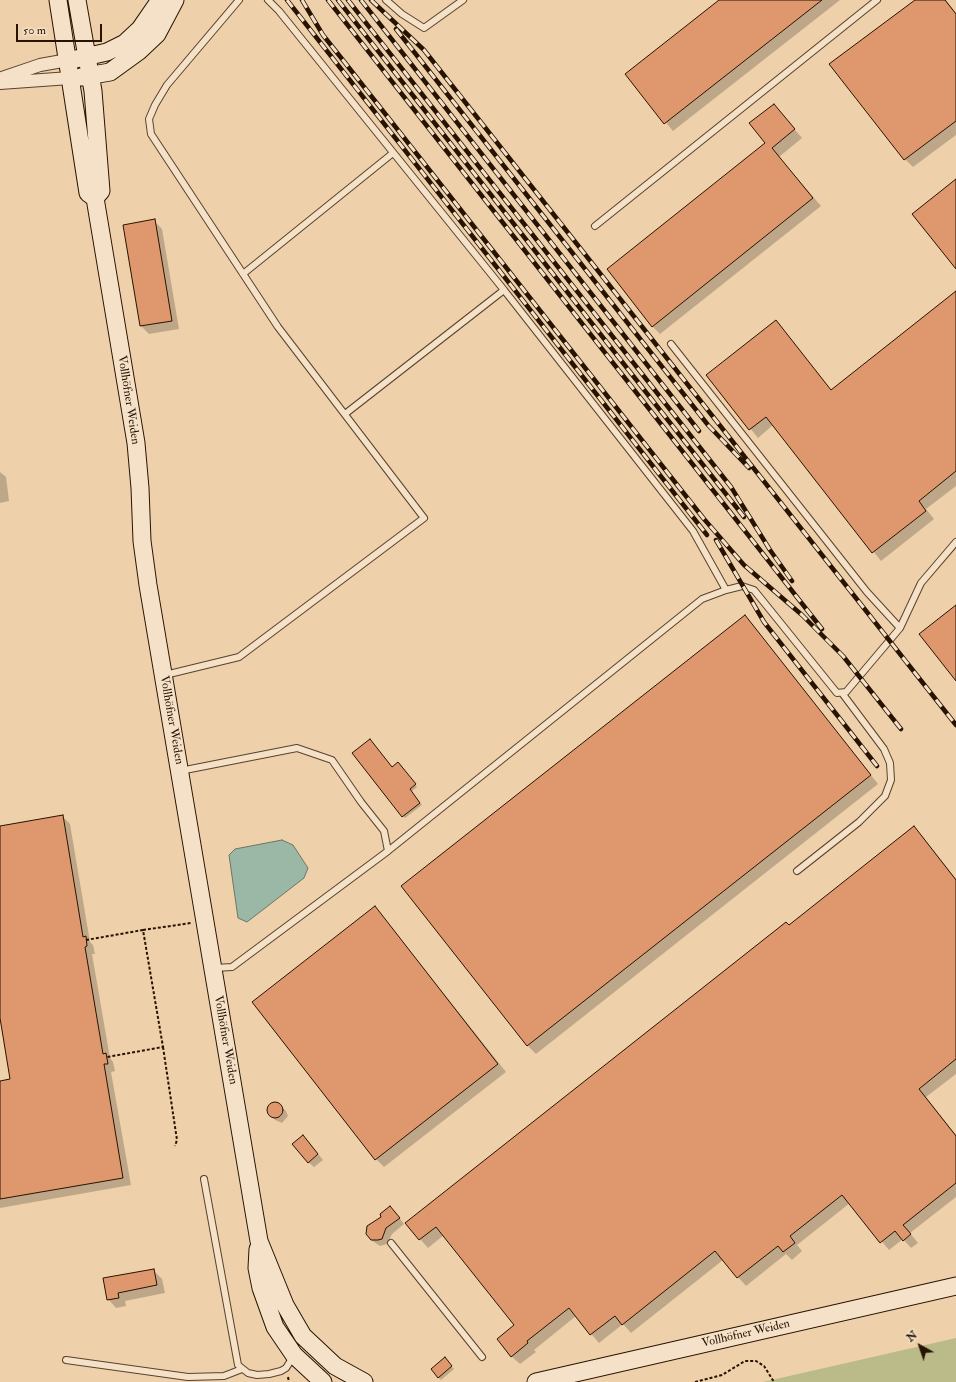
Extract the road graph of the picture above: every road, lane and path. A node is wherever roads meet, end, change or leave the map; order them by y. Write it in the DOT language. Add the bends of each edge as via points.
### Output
graph roads {
  1 [pos="58,0"];
  2 [pos="77,0"];
  3 [pos="160,0"];
  4 [pos="175,0"];
  5 [pos="239,0"];
  6 [pos="268,0"];
  7 [pos="386,0"];
  8 [pos="464,0"];
  9 [pos="877,0"];
  10 [pos="87,57"];
  11 [pos="68,60"];
  12 [pos="92,76"];
  13 [pos="70,78"];
  14 [pos="0,79"];
  15 [pos="0,83"];
  16 [pos="393,152"];
  17 [pos="95,198"];
  18 [pos="595,226"];
  19 [pos="243,274"];
  20 [pos="504,290"];
  21 [pos="672,344"];
  22 [pos="345,414"];
  23 [pos="956,542"];
  24 [pos="726,590"];
  25 [pos="900,628"];
  26 [pos="164,676"];
  27 [pos="842,693"];
  28 [pos="180,771"];
  29 [pos="388,851"];
  30 [pos="797,871"];
  31 [pos="205,921"];
  32 [pos="143,930"];
  33 [pos="86,940"];
  34 [pos="213,968"];
  35 [pos="163,1047"];
  36 [pos="107,1056"];
  37 [pos="175,1146"];
  38 [pos="204,1179"];
  39 [pos="259,1241"];
  40 [pos="391,1243"];
  41 [pos="956,1286"];
  42 [pos="294,1355"];
  43 [pos="482,1357"];
  44 [pos="66,1360"];
  45 [pos="242,1369"];
  46 [pos="323,1382"];
  47 [pos="364,1382"];
  48 [pos="536,1382"];
  49 [pos="695,1382"];
  50 [pos="774,1382"];
  1 -- 11 [label="main road, Vollhöfner Weiden"];
  2 -- 10 [label="main road, Vollhöfner Weiden"];
  3 -- 10 [label="main road" via="140,29 125,43 107,52"];
  4 -- 12 [label="main road" via="157,34 148,43 118,68"];
  5 -- 19 [label="lane" via="167,85 149,119 151,134"];
  6 -- 16 [label="lane"];
  7 -- 8 [label="lane" via="424,28"];
  9 -- 18 [label="lane"];
  10 -- 11 [label="main road"];
  10 -- 12 [label="main road, Vollhöfner Weiden"];
  11 -- 13 [label="main road, Vollhöfner Weiden"];
  11 -- 14 [label="street" via="40,65"];
  12 -- 13 [label="main road"];
  12 -- 17 [label="main road, Vollhöfner Weiden" via="101,191"];
  13 -- 15 [label="street"];
  13 -- 17 [label="main road, Vollhöfner Weiden" via="88,193"];
  16 -- 19 [label="lane"];
  16 -- 20 [label="lane"];
  17 -- 26 [label="main road, Vollhöfner Weiden" via="136,443 144,555"];
  19 -- 22 [label="lane" via="278,327"];
  20 -- 22 [label="lane"];
  20 -- 24 [label="lane" via="693,531"];
  21 -- 25 [label="lane" via="867,592"];
  22 -- 26 [label="lane" via="424,518 239,656"];
  23 -- 25 [label="lane" via="921,582"];
  24 -- 27 [label="lane" via="742,586 754,590 837,693"];
  24 -- 29 [label="lane" via="702,599"];
  25 -- 27 [label="lane" via="846,692"];
  26 -- 28 [label="main road, Vollhöfner Weiden"];
  27 -- 30 [label="lane" via="884,749 890,763 891,780 885,796 859,822"];
  28 -- 29 [label="lane" via="297,748 332,760 384,831"];
  28 -- 31 [label="main road, Vollhöfner Weiden"];
  29 -- 34 [label="lane" via="232,967"];
  31 -- 32 [label="path"];
  31 -- 34 [label="main road, Vollhöfner Weiden"];
  32 -- 33 [label="path"];
  32 -- 35 [label="path"];
  34 -- 39 [label="main road, Vollhöfner Weiden"];
  35 -- 36 [label="path"];
  35 -- 37 [label="path" via="177,1140"];
  38 -- 45 [label="lane" via="236,1358"];
  39 -- 42 [label="main road, Vollhöfner Weiden" via="258,1268 265,1300 275,1327"];
  39 -- 47 [label="main road, Vollhöfner Weiden" via="285,1305 303,1336 335,1366"];
  40 -- 43 [label="lane"];
  41 -- 48 [label="main road, Vollhöfner Weiden"];
  42 -- 45 [label="lane" via="286,1368 276,1373 257,1375"];
  42 -- 46 [label="main road, Vollhöfner Weiden"];
  44 -- 45 [label="lane" via="188,1377 224,1376"];
  49 -- 50 [label="path" via="722,1375 745,1361 756,1361 764,1366"];
}
